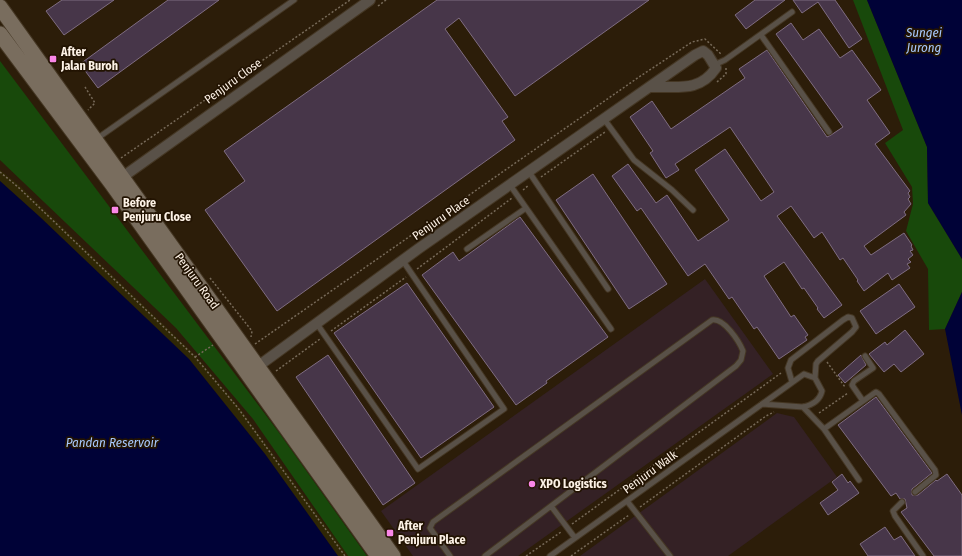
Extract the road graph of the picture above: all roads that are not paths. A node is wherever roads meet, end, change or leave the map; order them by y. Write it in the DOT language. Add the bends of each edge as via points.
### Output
graph roads {
  1 [pos="294,0"];
  2 [pos="370,0"];
  3 [pos="0,7"];
  4 [pos="792,12"];
  5 [pos="0,34"];
  6 [pos="761,35"];
  7 [pos="714,65"];
  8 [pos="650,87"];
  9 [pos="604,119"];
  10 [pos="829,132"];
  11 [pos="90,143"];
  12 [pos="528,172"];
  13 [pos="117,181"];
  14 [pos="510,185"];
  15 [pos="526,208"];
  16 [pos="693,210"];
  17 [pos="467,249"];
  18 [pos="402,261"];
  19 [pos="608,289"];
  20 [pos="317,324"];
  21 [pos="611,329"];
  22 [pos="865,356"];
  23 [pos="258,372"];
  24 [pos="815,378"];
  25 [pos="792,382"];
  26 [pos="863,402"];
  27 [pos="762,404"];
  28 [pos="803,407"];
  29 [pos="824,429"];
  30 [pos="859,480"];
  31 [pos="915,492"];
  32 [pos="627,501"];
  33 [pos="902,502"];
  34 [pos="551,506"];
  35 [pos="575,538"];
  36 [pos="378,556"];
  37 [pos="393,556"];
  38 [pos="450,556"];
  39 [pos="485,556"];
  40 [pos="550,556"];
  41 [pos="670,556"];
  42 [pos="923,556"];
  1 -- 11 [label="lane"];
  2 -- 13 [label="street, Penjuru Close"];
  3 -- 11 [label="main road, Penjuru Road" via="70,108"];
  4 -- 6 [label="lane"];
  5 -- 11 [label="main road, Penjuru Road"];
  6 -- 7 [label="lane"];
  6 -- 10 [label="lane"];
  7 -- 8 [label="street" via="716,68 709,78 696,86"];
  7 -- 8 [label="street, Penjuru Place" via="703,51"];
  8 -- 9 [label="street, Penjuru Place"];
  9 -- 12 [label="street, Penjuru Place"];
  9 -- 16 [label="lane" via="634,160"];
  11 -- 13 [label="main road, Penjuru Road"];
  12 -- 14 [label="street, Penjuru Place"];
  12 -- 19 [label="lane"];
  13 -- 23 [label="main road, Penjuru Road"];
  13 -- 23 [label="main road, Penjuru Road" via="246,350"];
  14 -- 15 [label="lane"];
  14 -- 18 [label="street, Penjuru Place"];
  15 -- 17 [label="lane"];
  15 -- 21 [label="lane"];
  18 -- 20 [label="street, Penjuru Place"];
  18 -- 20 [label="lane" via="504,409 418,470"];
  20 -- 23 [label="street, Penjuru Place"];
  22 -- 26 [label="lane" via="874,368 854,380 852,385"];
  23 -- 36 [label="main road, Penjuru Road"];
  23 -- 37 [label="main road, Penjuru Road"];
  24 -- 25 [label="lane, Penjuru Walk" via="804,374"];
  24 -- 25 [label="lane" via="816,364 852,332 856,324 852,318 848,317 796,355 788,364"];
  24 -- 28 [label="lane" via="822,391 821,396"];
  25 -- 27 [label="lane, Penjuru Walk"];
  26 -- 29 [label="lane"];
  26 -- 31 [label="lane" via="876,392 879,394 935,470 934,479"];
  27 -- 28 [label="lane"];
  27 -- 32 [label="lane, Penjuru Walk"];
  28 -- 29 [label="lane"];
  29 -- 30 [label="lane"];
  32 -- 35 [label="lane, Penjuru Walk"];
  32 -- 41 [label="lane"];
  33 -- 42 [label="lane" via="894,511 895,516"];
  34 -- 35 [label="lane"];
  34 -- 38 [label="lane" via="741,360 741,347 720,321 712,320 433,522 430,528"];
  34 -- 39 [label="lane"];
  35 -- 40 [label="lane, Penjuru Walk"];
}
